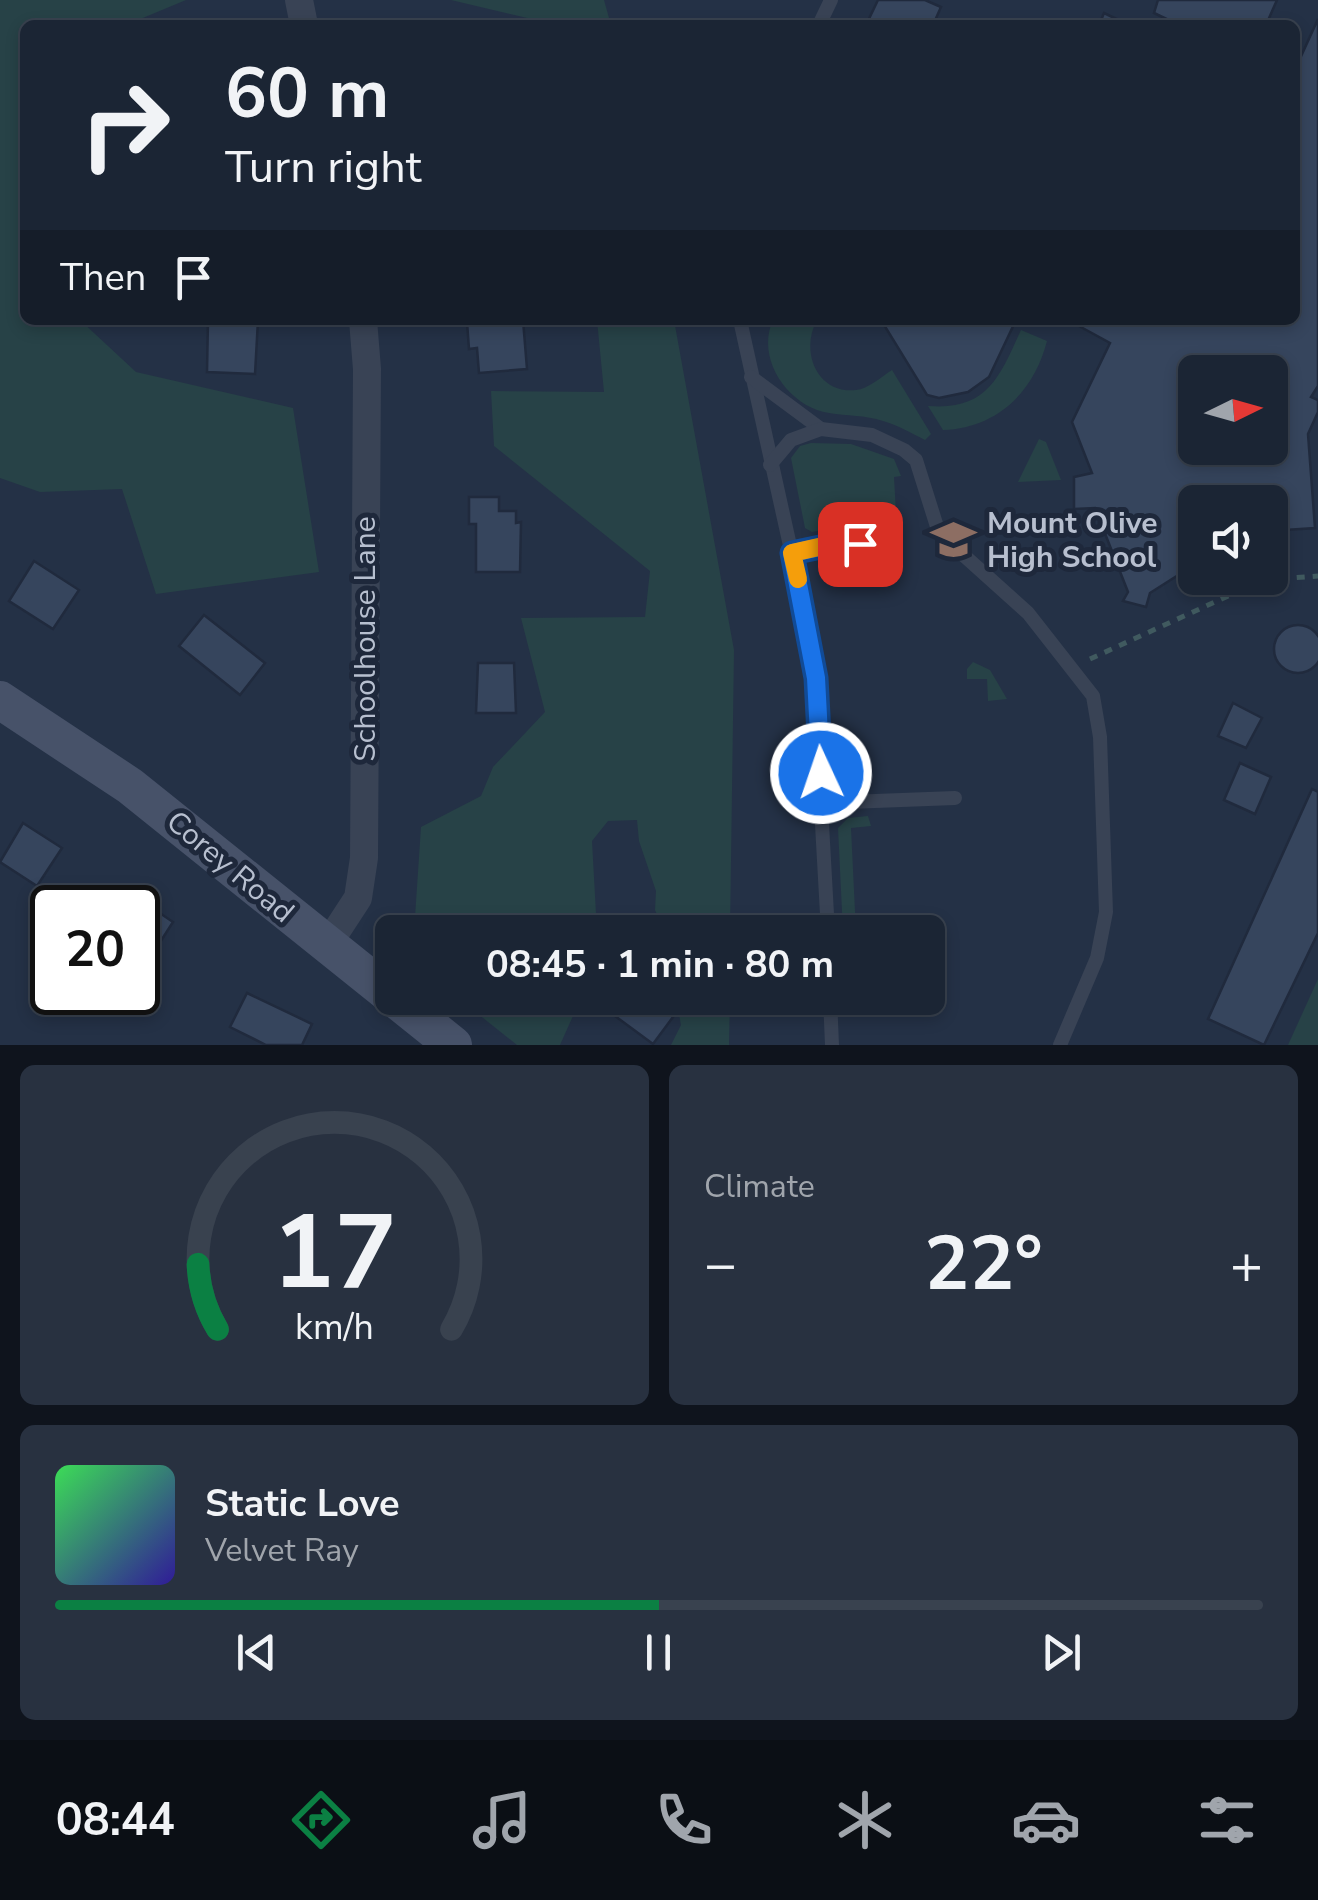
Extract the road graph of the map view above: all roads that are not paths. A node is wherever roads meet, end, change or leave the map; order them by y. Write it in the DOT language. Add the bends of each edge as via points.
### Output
graph roads {
  1 [pos="363,325"];
  2 [pos="741,325"];
  3 [pos="751,377"];
  4 [pos="821,429"];
  5 [pos="770,465"];
  6 [pos="792,553"];
  7 [pos="891,560"];
  8 [pos="0,700"];
  9 [pos="956,798"];
  10 [pos="822,804"];
  11 [pos="827,915"];
  12 [pos="326,948"];
  13 [pos="831,1015"];
  14 [pos="453,1045"];
  15 [pos="832,1045"];
  16 [pos="1060,1045"];
  1 -- 12 [label="street, Schoolhouse Lane" via="364,858 358,898"];
  2 -- 3 [label="lane"];
  3 -- 4 [label="lane"];
  3 -- 5 [label="lane"];
  4 -- 5 [label="lane" via="791,440"];
  4 -- 16 [label="lane" via="891,441 916,460 939,533 1028,613 1074,666 1098,713 1106,912 1097,958"];
  5 -- 6 [label="lane"];
  6 -- 7 [label="lane" via="849,542"];
  6 -- 10 [label="lane" via="816,678"];
  8 -- 12 [label="street, Corey Road" via="130,786"];
  9 -- 10 [label="lane"];
  10 -- 11 [label="lane"];
  12 -- 14 [label="street, Corey Road"];
  13 -- 15 [label="lane"];
}
